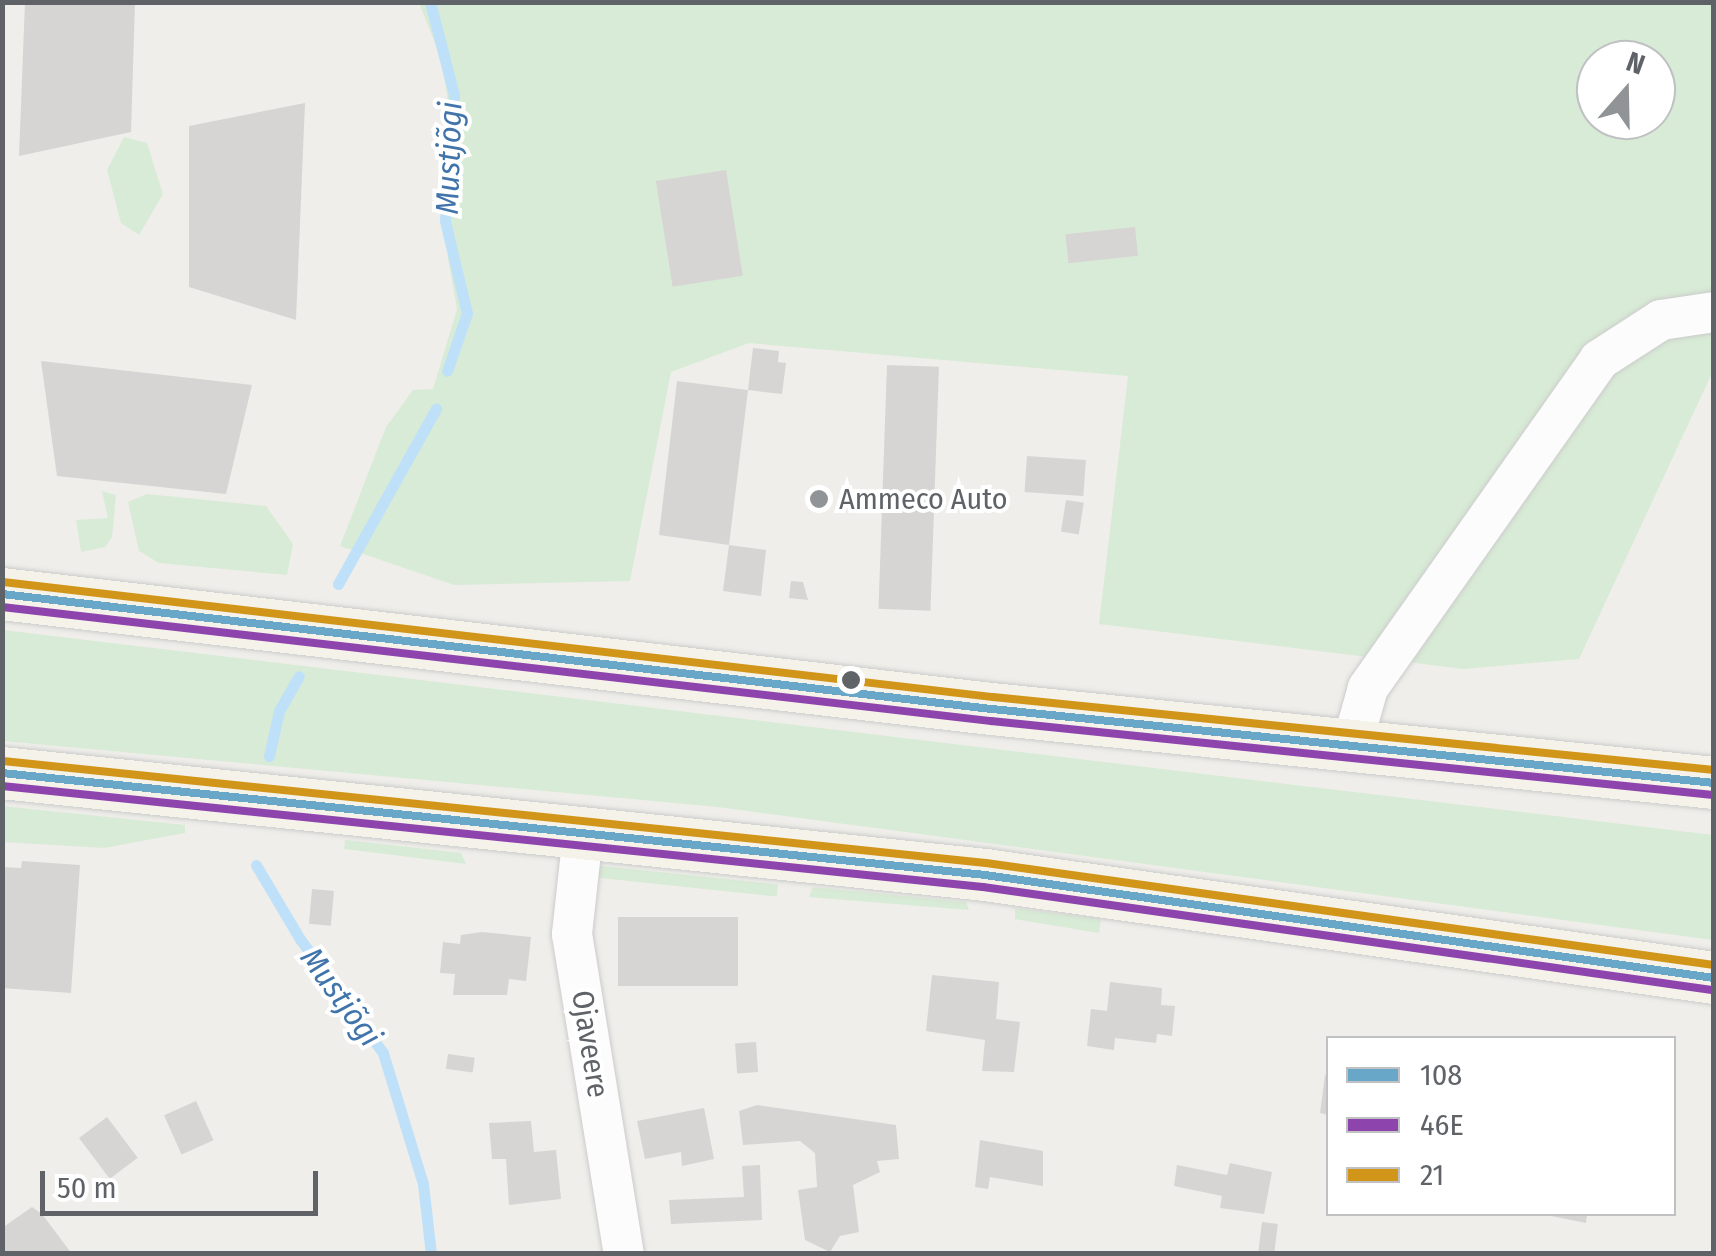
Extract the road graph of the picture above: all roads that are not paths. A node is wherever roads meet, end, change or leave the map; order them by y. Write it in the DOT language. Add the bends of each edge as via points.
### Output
graph roads {
  1 [pos="1714,312"];
  2 [pos="2,594"];
  3 [pos="1351,748"];
  4 [pos="2,774"];
  5 [pos="1714,783"];
  6 [pos="582,834"];
  7 [pos="1714,978"];
  8 [pos="624,1254"];
  1 -- 3 [label="street" via="1661,320 1599,360 1368,688"];
  2 -- 3 [label="main road"];
  3 -- 5 [label="main road"];
  4 -- 6 [label="main road"];
  6 -- 7 [label="main road" via="985,875"];
  6 -- 8 [label="street, Ojaveere" via="572,934"];
}
